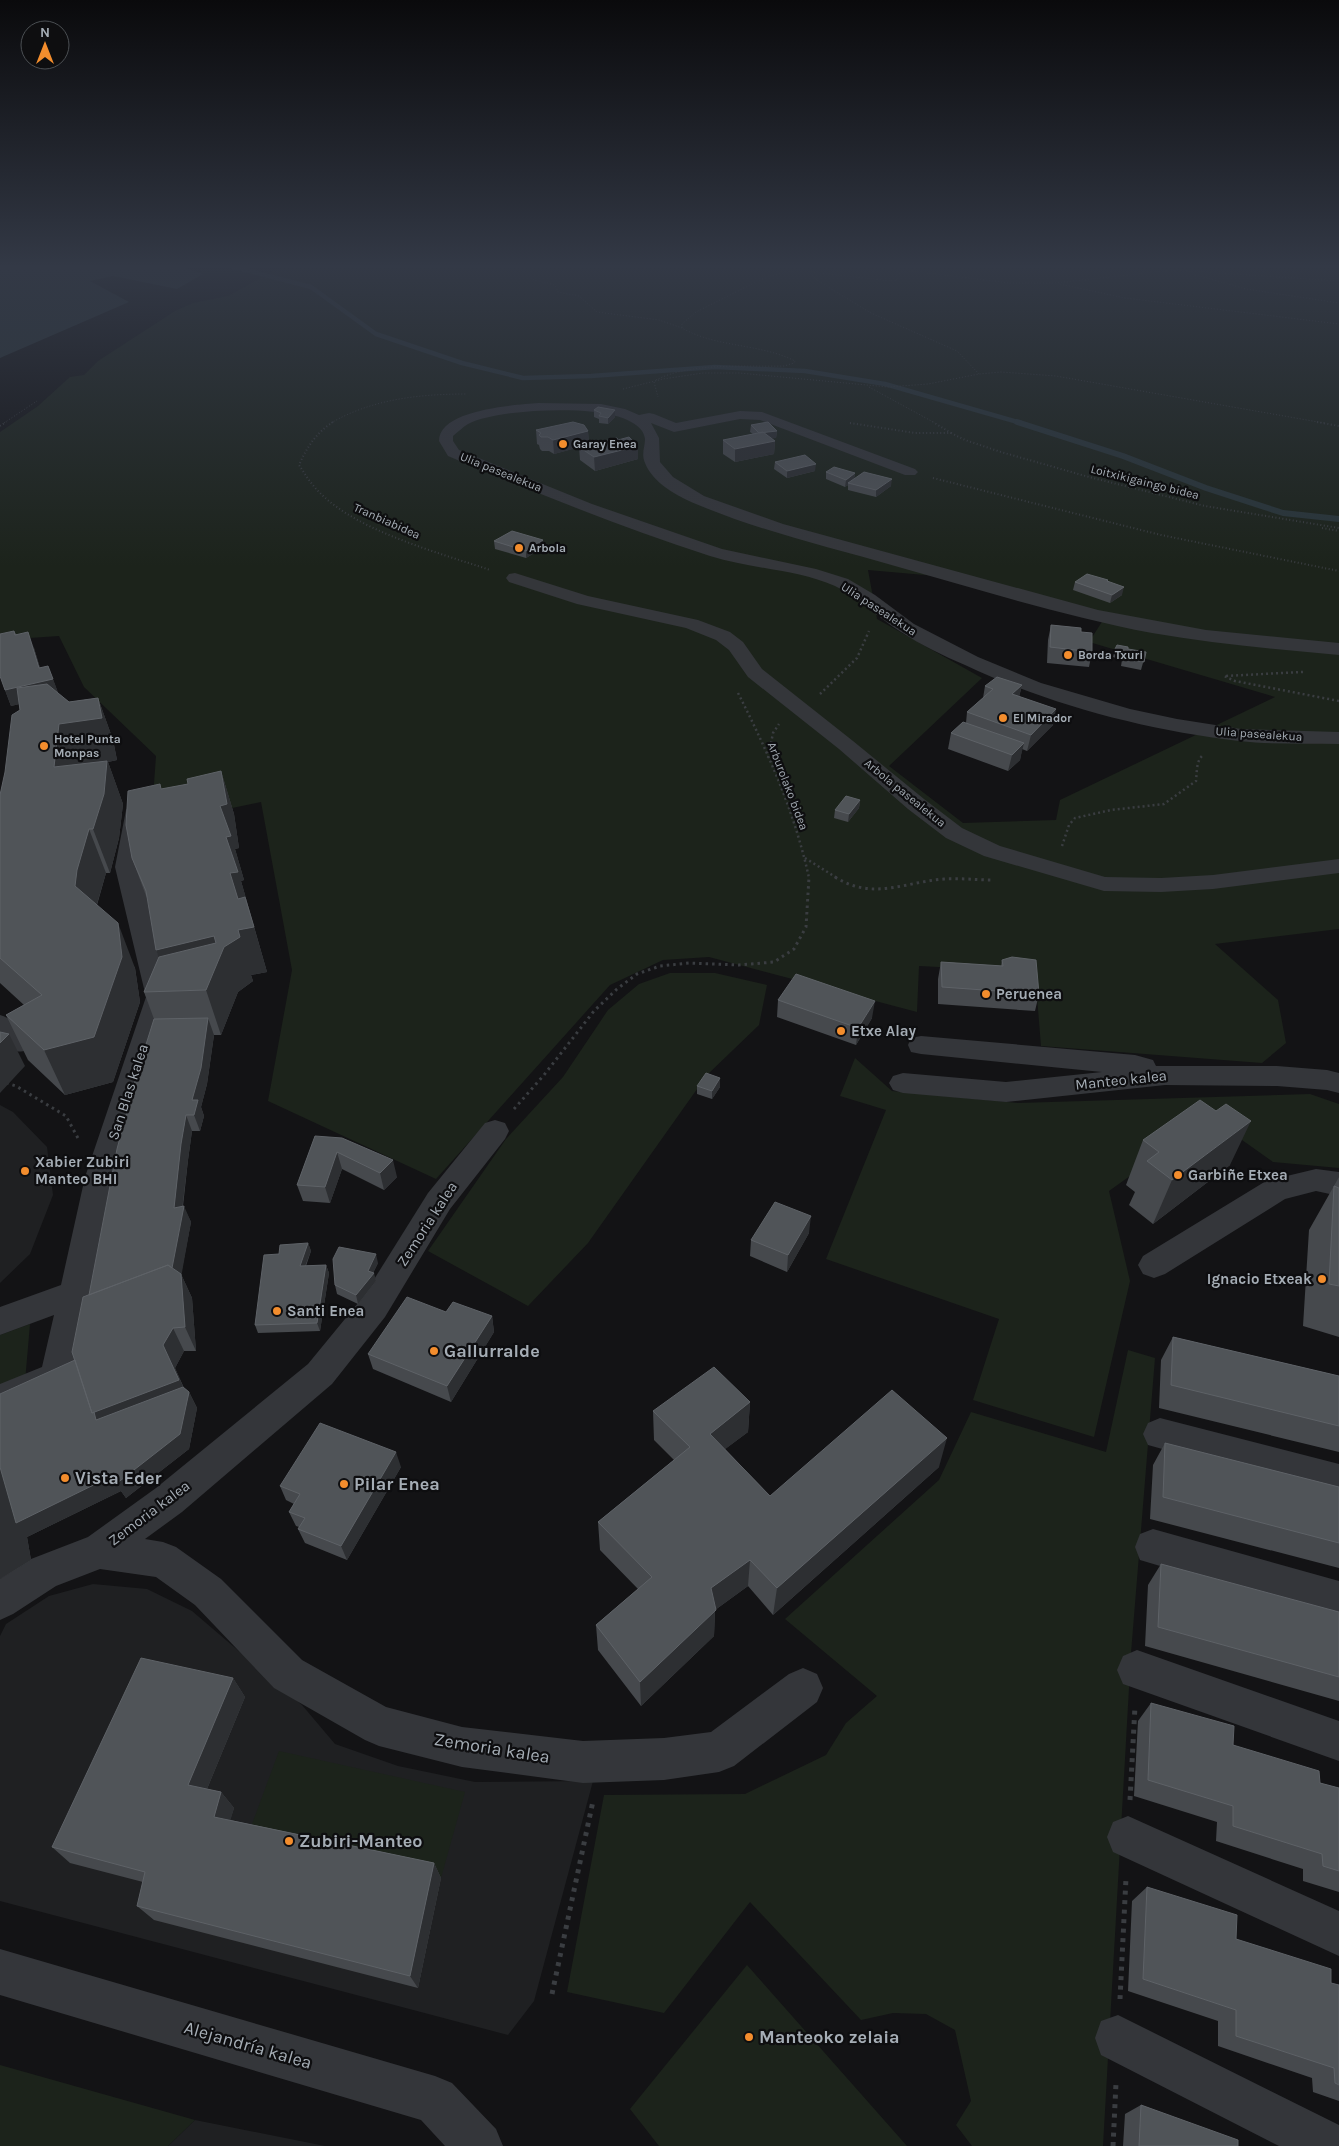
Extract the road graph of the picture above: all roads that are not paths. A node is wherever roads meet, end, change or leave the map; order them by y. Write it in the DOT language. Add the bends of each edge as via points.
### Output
graph roads {
  1 [pos="638,420"];
  2 [pos="910,472"];
  3 [pos="515,578"];
  4 [pos="1339,649"];
  5 [pos="1339,738"];
  6 [pos="137,808"];
  7 [pos="1339,866"];
  8 [pos="0,1024"];
  9 [pos="18,1043"];
  10 [pos="921,1045"];
  11 [pos="1165,1075"];
  12 [pos="903,1083"];
  13 [pos="1339,1083"];
  14 [pos="496,1130"];
  15 [pos="1339,1184"];
  16 [pos="1154,1265"];
  17 [pos="73,1294"];
  18 [pos="0,1321"];
  19 [pos="0,1400"];
  20 [pos="1160,1434"];
  21 [pos="1339,1481"];
  22 [pos="1153,1547"];
  23 [pos="100,1550"];
  24 [pos="1339,1600"];
  25 [pos="0,1601"];
  26 [pos="1137,1670"];
  27 [pos="803,1688"];
  28 [pos="1339,1741"];
  29 [pos="1128,1837"];
  30 [pos="1339,1934"];
  31 [pos="0,1972"];
  32 [pos="1118,2038"];
  33 [pos="479,2146"];
  34 [pos="1330,2146"];
  1 -- 2 [label="street" via="649,417 674,428 740,415 762,416"];
  1 -- 4 [label="street" via="649,429 651,459 662,476 697,499 789,532 1126,622 1210,637"];
  1 -- 5 [label="street, Ulia pasealekua" via="616,411 592,407 530,408 466,419 446,435 446,441 454,452 471,461 646,529 718,553 816,574 842,584 907,628 971,661 1034,687 1176,725 1241,735"];
  3 -- 7 [label="street, Arbola pasealekua" via="600,604 698,626 723,636 736,646 756,673 954,833 992,851 1104,884 1213,882"];
  6 -- 17 [label="street, San Blas kalea" via="126,867 159,997 100,1177"];
  8 -- 9 [label="street"];
  10 -- 11 [label="street" via="1134,1064"];
  11 -- 12 [label="street, Manteo kalea" via="1006,1092"];
  11 -- 13 [label="street, Manteo kalea" via="1277,1076"];
  14 -- 23 [label="street, Zemoria kalea" via="439,1201 374,1307 320,1374 169,1500"];
  15 -- 16 [label="street" via="1316,1180 1277,1189"];
  17 -- 18 [label="street"];
  17 -- 19 [label="street, San Blas kalea" via="56,1376"];
  20 -- 21 [label="street"];
  22 -- 24 [label="street"];
  23 -- 25 [label="street, Zemoria kalea" via="44,1572"];
  23 -- 27 [label="street, Zemoria kalea" via="163,1560 208,1592 288,1674 380,1726 462,1747 584,1762 664,1759 719,1752"];
  26 -- 28 [label="street"];
  29 -- 30 [label="street"];
  31 -- 33 [label="street, Alejandría kalea" via="435,2100"];
  32 -- 34 [label="street"];
}
